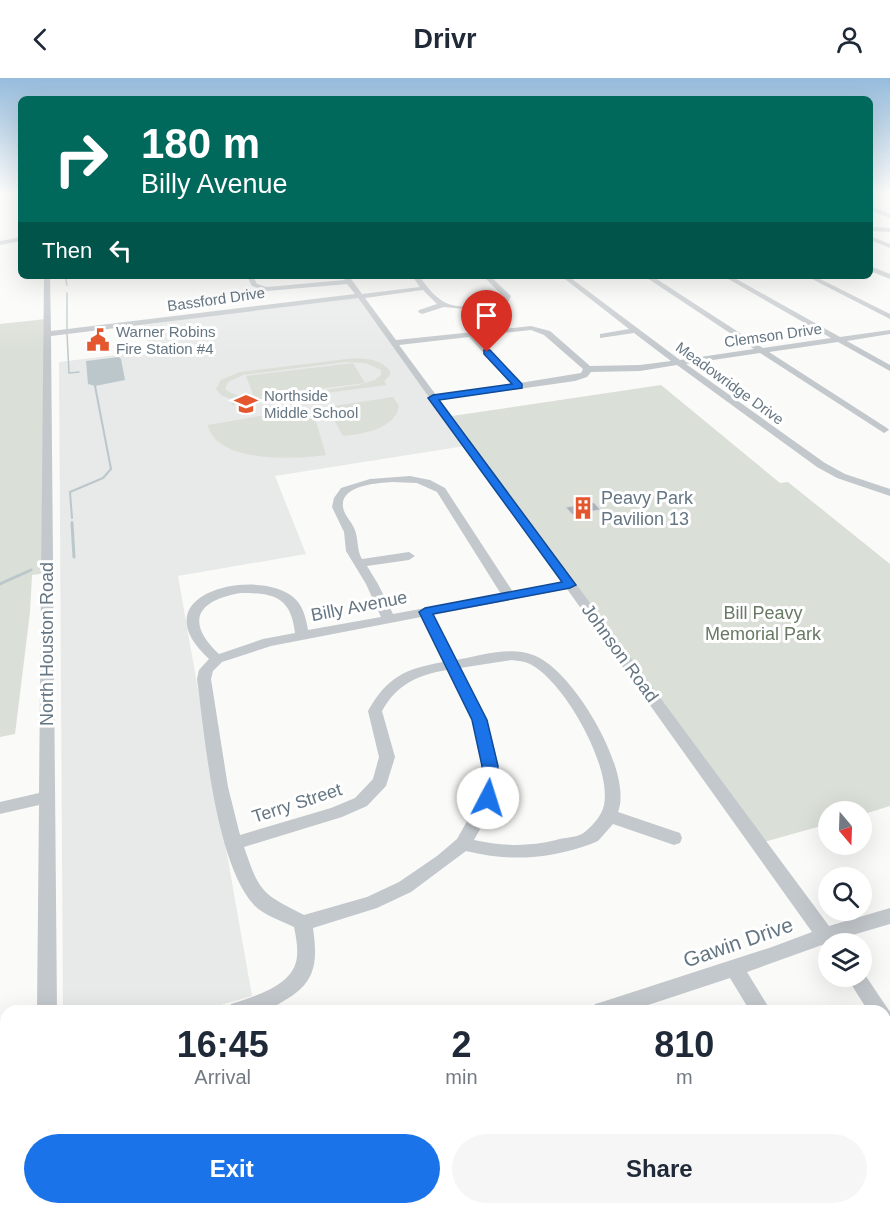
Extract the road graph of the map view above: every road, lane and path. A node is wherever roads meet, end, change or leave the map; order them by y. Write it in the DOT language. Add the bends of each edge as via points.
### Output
graph roads {
  1 [pos="873,269"];
  2 [pos="890,277"];
  3 [pos="47,279"];
  4 [pos="251,279"];
  5 [pos="347,279"];
  6 [pos="418,279"];
  7 [pos="489,279"];
  8 [pos="568,279"];
  9 [pos="652,279"];
  10 [pos="731,279"];
  11 [pos="814,279"];
  12 [pos="426,288"];
  13 [pos="358,295"];
  14 [pos="505,300"];
  15 [pos="515,302"];
  16 [pos="443,305"];
  17 [pos="422,312"];
  18 [pos="890,317"];
  19 [pos="637,330"];
  20 [pos="890,332"];
  21 [pos="46,334"];
  22 [pos="471,335"];
  23 [pos="603,336"];
  24 [pos="838,340"];
  25 [pos="393,343"];
  26 [pos="759,350"];
  27 [pos="679,362"];
  28 [pos="890,368"];
  29 [pos="588,369"];
  30 [pos="519,386"];
  31 [pos="433,398"];
  32 [pos="885,429"];
  33 [pos="890,493"];
  34 [pos="409,556"];
  35 [pos="359,563"];
  36 [pos="570,585"];
  37 [pos="509,596"];
  38 [pos="425,612"];
  39 [pos="388,618"];
  40 [pos="303,635"];
  41 [pos="217,658"];
  42 [pos="451,665"];
  43 [pos="48,797"];
  44 [pos="0,808"];
  45 [pos="610,816"];
  46 [pos="674,838"];
  47 [pos="235,843"];
  48 [pos="463,844"];
  49 [pos="890,916"];
  50 [pos="303,923"];
  51 [pos="824,933"];
  52 [pos="844,933"];
  53 [pos="818,942"];
  54 [pos="734,968"];
  55 [pos="863,987"];
  56 [pos="47,1005"];
  57 [pos="253,1005"];
  58 [pos="620,1005"];
  59 [pos="757,1005"];
  60 [pos="875,1005"];
  1 -- 2 [label="street"];
  3 -- 21 [label="street, North Houston Road"];
  4 -- 5 [label="street" via="254,285 267,289"];
  5 -- 13 [label="street, Johnson Road"];
  6 -- 12 [label="street"];
  7 -- 14 [label="street" via="507,296"];
  8 -- 19 [label="street, Meadowridge Drive"];
  9 -- 26 [label="street"];
  10 -- 24 [label="street"];
  11 -- 18 [label="street"];
  12 -- 13 [label="street, Bassford Drive"];
  12 -- 16 [label="street"];
  13 -- 21 [label="street, Bassford Drive"];
  13 -- 25 [label="street, Johnson Road"];
  14 -- 15 [label="street"];
  14 -- 16 [label="street" via="465,307"];
  16 -- 17 [label="street"];
  19 -- 23 [label="street"];
  19 -- 27 [label="street, Meadowridge Drive"];
  20 -- 24 [label="street, Clemson Drive"];
  21 -- 43 [label="street, North Houston Road"];
  22 -- 25 [label="street"];
  22 -- 29 [label="street" via="540,330"];
  22 -- 30 [label="street"];
  24 -- 26 [label="street, Clemson Drive"];
  24 -- 28 [label="street"];
  25 -- 31 [label="street, Johnson Road"];
  26 -- 27 [label="street, Clemson Drive"];
  26 -- 32 [label="street"];
  27 -- 29 [label="street, Clemson Drive"];
  27 -- 33 [label="street, Meadowridge Drive" via="821,465"];
  29 -- 30 [label="street" via="575,378"];
  30 -- 31 [label="street"];
  31 -- 36 [label="street, Johnson Road"];
  34 -- 35 [label="street"];
  35 -- 37 [label="street" via="352,553 348,526 338,512 339,497 361,483 418,479 432,484 447,497"];
  35 -- 39 [label="street"];
  36 -- 37 [label="street, Billy Avenue"];
  36 -- 51 [label="street, Johnson Road"];
  37 -- 38 [label="street, Billy Avenue"];
  38 -- 39 [label="street, Billy Avenue"];
  38 -- 42 [label="street"];
  39 -- 40 [label="street, Billy Avenue"];
  40 -- 41 [label="street, Billy Avenue"];
  40 -- 41 [label="street" via="297,611 285,596 255,588 218,593 199,605 193,628 203,646"];
  41 -- 47 [label="street" via="206,670 204,679 220,787"];
  42 -- 45 [label="street, Terry Street" via="517,656 532,659 557,679 603,753 615,791"];
  42 -- 47 [label="street, Terry Street" via="399,679 384,693 375,711 387,757 380,782 361,802"];
  42 -- 48 [label="street" via="479,720 490,766 488,798"];
  43 -- 44 [label="street"];
  43 -- 56 [label="street, North Houston Road"];
  45 -- 46 [label="street"];
  45 -- 48 [label="street" via="591,837 531,853 496,852"];
  47 -- 50 [label="street" via="248,884 262,902"];
  48 -- 50 [label="street" via="405,887 370,903"];
  49 -- 52 [label="street, Gawin Drive"];
  50 -- 57 [label="street" via="307,958 298,978 274,997"];
  53 -- 54 [label="street, Gawin Drive"];
  54 -- 58 [label="street, Gawin Drive"];
  54 -- 59 [label="street"];
  55 -- 60 [label="street"];
}
